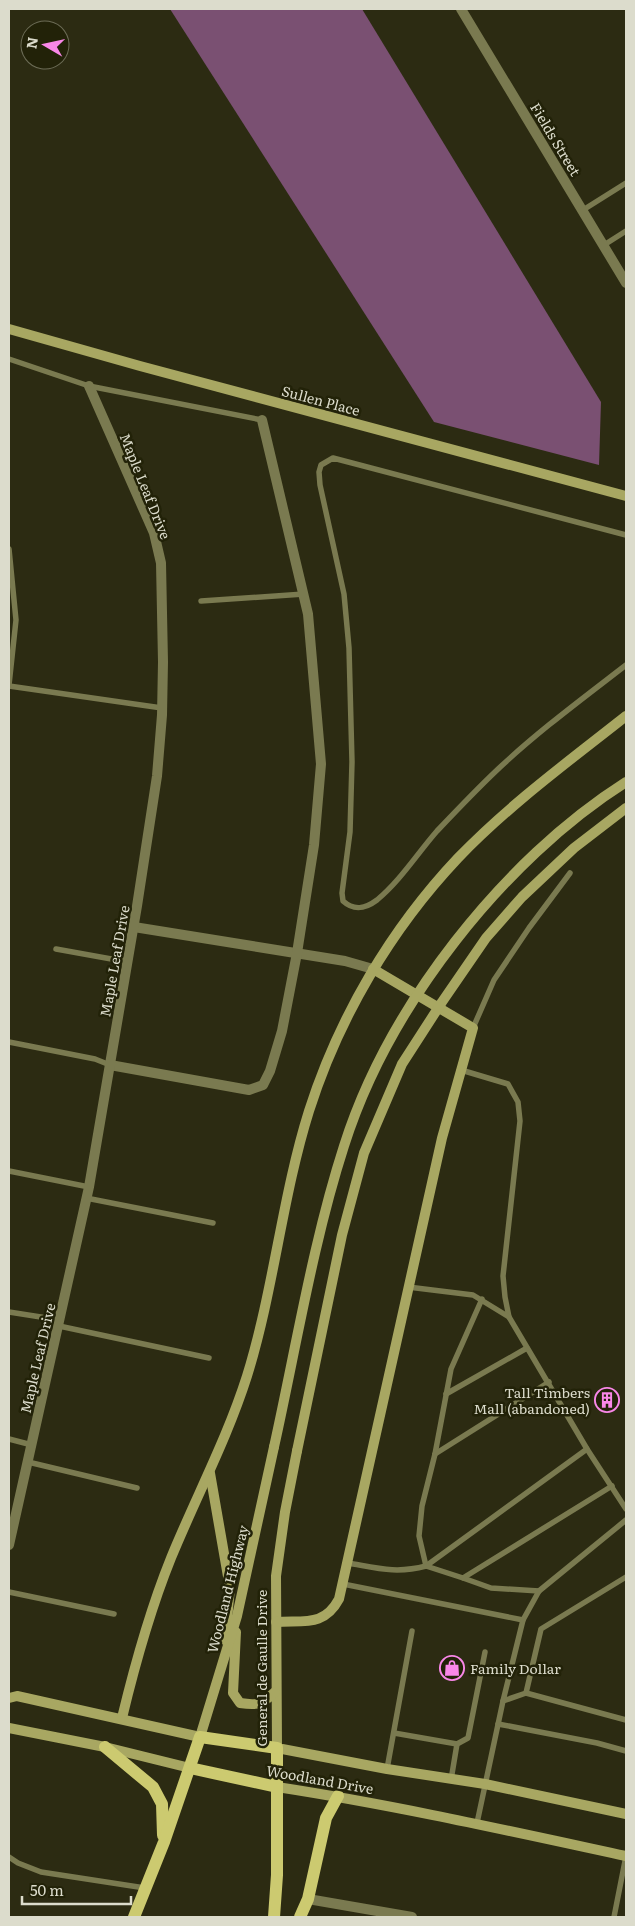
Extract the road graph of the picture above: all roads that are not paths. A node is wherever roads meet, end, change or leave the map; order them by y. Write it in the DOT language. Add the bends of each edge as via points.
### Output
graph roads {
  1 [pos="461,9"];
  2 [pos="626,184"];
  3 [pos="583,210"];
  4 [pos="626,231"];
  5 [pos="604,245"];
  6 [pos="626,283"];
  7 [pos="9,329"];
  8 [pos="9,359"];
  9 [pos="89,386"];
  10 [pos="262,420"];
  11 [pos="626,496"];
  12 [pos="626,535"];
  13 [pos="9,548"];
  14 [pos="304,594"];
  15 [pos="201,601"];
  16 [pos="626,665"];
  17 [pos="9,685"];
  18 [pos="162,708"];
  19 [pos="626,716"];
  20 [pos="626,782"];
  21 [pos="626,808"];
  22 [pos="570,873"];
  23 [pos="134,927"];
  24 [pos="56,949"];
  25 [pos="297,953"];
  26 [pos="128,962"];
  27 [pos="373,969"];
  28 [pos="474,1028"];
  29 [pos="9,1042"];
  30 [pos="110,1065"];
  31 [pos="461,1070"];
  32 [pos="9,1171"];
  33 [pos="88,1188"];
  34 [pos="86,1198"];
  35 [pos="214,1223"];
  36 [pos="408,1287"];
  37 [pos="482,1299"];
  38 [pos="9,1312"];
  39 [pos="509,1317"];
  40 [pos="60,1323"];
  41 [pos="527,1348"];
  42 [pos="209,1358"];
  43 [pos="549,1382"];
  44 [pos="446,1394"];
  45 [pos="9,1439"];
  46 [pos="32,1445"];
  47 [pos="587,1449"];
  48 [pos="435,1454"];
  49 [pos="28,1462"];
  50 [pos="210,1473"];
  51 [pos="612,1486"];
  52 [pos="138,1488"];
  53 [pos="626,1509"];
  54 [pos="626,1520"];
  55 [pos="9,1545"];
  56 [pos="348,1563"];
  57 [pos="426,1566"];
  58 [pos="626,1577"];
  59 [pos="463,1578"];
  60 [pos="343,1584"];
  61 [pos="539,1591"];
  62 [pos="9,1592"];
  63 [pos="114,1614"];
  64 [pos="237,1616"];
  65 [pos="523,1620"];
  66 [pos="276,1622"];
  67 [pos="412,1631"];
  68 [pos="485,1652"];
  69 [pos="223,1661"];
  70 [pos="275,1692"];
  71 [pos="526,1693"];
  72 [pos="9,1698"];
  73 [pos="502,1701"];
  74 [pos="122,1718"];
  75 [pos="626,1720"];
  76 [pos="498,1724"];
  77 [pos="9,1728"];
  78 [pos="394,1732"];
  79 [pos="200,1737"];
  80 [pos="457,1744"];
  81 [pos="105,1747"];
  82 [pos="277,1748"];
  83 [pos="626,1752"];
  84 [pos="190,1768"];
  85 [pos="387,1769"];
  86 [pos="451,1780"];
  87 [pos="485,1784"];
  88 [pos="277,1787"];
  89 [pos="338,1796"];
  90 [pos="626,1814"];
  91 [pos="477,1823"];
  92 [pos="164,1842"];
  93 [pos="626,1856"];
  94 [pos="9,1857"];
  95 [pos="145,1888"];
  96 [pos="308,1899"];
  97 [pos="134,1917"];
  98 [pos="274,1917"];
  99 [pos="300,1917"];
  100 [pos="412,1917"];
  101 [pos="614,1917"];
  1 -- 3 [label="street, Fields Street"];
  2 -- 3 [label="lane"];
  3 -- 5 [label="street, Fields Street"];
  4 -- 5 [label="lane"];
  5 -- 6 [label="street, Fields Street"];
  7 -- 11 [label="street, Sullen Place"];
  8 -- 9 [label="lane"];
  9 -- 10 [label="lane"];
  9 -- 18 [label="street, Maple Leaf Drive" via="154,533 161,563"];
  10 -- 14 [label="street"];
  12 -- 16 [label="lane" via="333,458 321,465 320,484 344,594 349,648 352,762 350,832 343,901 351,908 363,908 376,901 496,771"];
  13 -- 17 [label="lane" via="16,620"];
  14 -- 15 [label="lane"];
  14 -- 25 [label="street" via="321,764 314,845"];
  17 -- 18 [label="lane"];
  18 -- 23 [label="street, Maple Leaf Drive" via="157,776"];
  19 -- 27 [label="street" via="513,807 459,857 407,916"];
  20 -- 64 [label="street, Woodland Highway, bridge" via="552,838 500,888 449,950 387,1043 344,1146 321,1230"];
  21 -- 66 [label="street, General de Gaulle Drive, bridge" via="574,848 522,897 486,938 402,1064 364,1153 342,1235 285,1512 276,1576"];
  22 -- 28 [label="lane" via="494,980"];
  23 -- 25 [label="street"];
  23 -- 26 [label="street, Maple Leaf Drive"];
  24 -- 26 [label="lane"];
  25 -- 27 [label="street"];
  25 -- 30 [label="street" via="282,1031 263,1085 249,1090"];
  26 -- 30 [label="street, Maple Leaf Drive"];
  27 -- 28 [label="street"];
  27 -- 50 [label="street" via="329,1056 309,1111 257,1342 235,1412"];
  28 -- 31 [label="street"];
  29 -- 30 [label="lane" via="95,1059"];
  30 -- 33 [label="street, Maple Leaf Drive"];
  31 -- 36 [label="street"];
  31 -- 39 [label="lane" via="508,1084 518,1102 520,1120 503,1276"];
  32 -- 33 [label="lane"];
  33 -- 34 [label="street, Maple Leaf Drive"];
  34 -- 35 [label="lane"];
  34 -- 40 [label="street, Maple Leaf Drive"];
  36 -- 37 [label="lane" via="453,1291"];
  36 -- 56 [label="street"];
  37 -- 39 [label="lane"];
  37 -- 44 [label="lane" via="451,1369"];
  38 -- 40 [label="lane"];
  39 -- 41 [label="lane"];
  40 -- 42 [label="lane"];
  40 -- 46 [label="street, Maple Leaf Drive"];
  41 -- 43 [label="lane"];
  41 -- 44 [label="lane"];
  43 -- 47 [label="lane"];
  43 -- 48 [label="lane"];
  44 -- 48 [label="lane"];
  45 -- 46 [label="lane"];
  46 -- 49 [label="street, Maple Leaf Drive"];
  47 -- 51 [label="lane"];
  47 -- 57 [label="lane"];
  48 -- 57 [label="lane" via="422,1506 419,1536"];
  49 -- 52 [label="lane"];
  49 -- 55 [label="street, Maple Leaf Drive"];
  50 -- 69 [label="street" via="230,1588"];
  50 -- 74 [label="street" via="151,1612"];
  51 -- 53 [label="lane"];
  51 -- 59 [label="lane"];
  54 -- 61 [label="lane"];
  56 -- 57 [label="lane" via="394,1571"];
  56 -- 60 [label="street"];
  57 -- 59 [label="lane"];
  58 -- 71 [label="lane" via="541,1628"];
  59 -- 61 [label="lane" via="491,1588"];
  60 -- 65 [label="lane"];
  60 -- 66 [label="street" via="333,1610 326,1616 316,1620"];
  61 -- 65 [label="lane"];
  62 -- 63 [label="lane"];
  64 -- 69 [label="street, Woodland Highway"];
  64 -- 70 [label="street" via="233,1693 240,1703 255,1705"];
  65 -- 73 [label="lane"];
  66 -- 70 [label="street, General de Gaulle Drive"];
  67 -- 78 [label="lane"];
  68 -- 80 [label="lane" via="468,1738"];
  69 -- 79 [label="street, Woodland Highway"];
  70 -- 82 [label="street, General de Gaulle Drive"];
  71 -- 73 [label="lane"];
  71 -- 75 [label="lane"];
  72 -- 74 [label="street, Woodland Drive" via="16,1696"];
  73 -- 76 [label="lane"];
  74 -- 79 [label="street, Woodland Drive"];
  76 -- 83 [label="lane" via="597,1743"];
  76 -- 87 [label="lane"];
  77 -- 81 [label="street, Woodland Drive"];
  78 -- 80 [label="lane"];
  78 -- 85 [label="lane"];
  79 -- 82 [label="main road, Woodland Drive"];
  79 -- 84 [label="main road"];
  80 -- 86 [label="lane"];
  81 -- 84 [label="street, Woodland Drive"];
  81 -- 92 [label="main road" via="153,1787 162,1804"];
  82 -- 85 [label="street, Woodland Drive"];
  82 -- 88 [label="main road, General de Gaulle Drive"];
  84 -- 88 [label="main road, Woodland Drive"];
  84 -- 92 [label="main road"];
  85 -- 86 [label="street, Woodland Drive"];
  86 -- 87 [label="street, Woodland Drive"];
  87 -- 90 [label="street, Woodland Drive"];
  87 -- 91 [label="lane"];
  88 -- 89 [label="street, Woodland Drive"];
  88 -- 98 [label="main road, General de Gaulle Drive"];
  89 -- 91 [label="street, Woodland Drive"];
  89 -- 96 [label="main road" via="326,1818"];
  91 -- 93 [label="street, Woodland Drive"];
  92 -- 95 [label="main road"];
  93 -- 101 [label="lane"];
  94 -- 95 [label="lane" via="41,1872"];
  95 -- 97 [label="main road"];
  96 -- 99 [label="main road"];
  96 -- 100 [label="street"];
}
